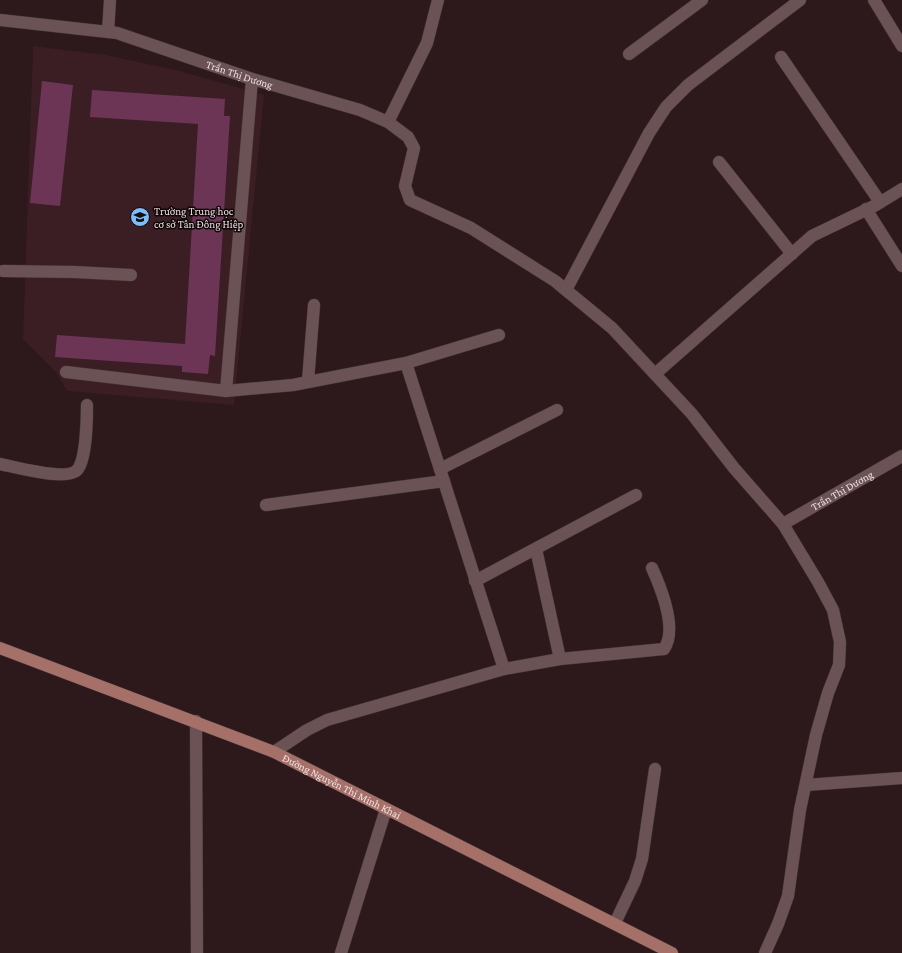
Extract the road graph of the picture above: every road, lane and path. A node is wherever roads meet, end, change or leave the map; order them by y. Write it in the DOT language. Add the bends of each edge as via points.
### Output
graph roads {
  1 [pos="110,0"];
  2 [pos="438,0"];
  3 [pos="702,0"];
  4 [pos="800,0"];
  5 [pos="874,0"];
  6 [pos="0,20"];
  7 [pos="108,32"];
  8 [pos="902,46"];
  9 [pos="629,54"];
  10 [pos="781,57"];
  11 [pos="252,79"];
  12 [pos="388,122"];
  13 [pos="720,162"];
  14 [pos="902,189"];
  15 [pos="880,202"];
  16 [pos="866,209"];
  17 [pos="792,254"];
  18 [pos="902,266"];
  19 [pos="1,270"];
  20 [pos="131,275"];
  21 [pos="566,290"];
  22 [pos="314,305"];
  23 [pos="499,335"];
  24 [pos="406,363"];
  25 [pos="66,372"];
  26 [pos="655,374"];
  27 [pos="308,381"];
  28 [pos="226,391"];
  29 [pos="87,405"];
  30 [pos="557,410"];
  31 [pos="902,456"];
  32 [pos="0,464"];
  33 [pos="440,469"];
  34 [pos="444,481"];
  35 [pos="636,495"];
  36 [pos="266,505"];
  37 [pos="783,524"];
  38 [pos="536,549"];
  39 [pos="652,568"];
  40 [pos="475,581"];
  41 [pos="0,648"];
  42 [pos="560,659"];
  43 [pos="504,669"];
  44 [pos="196,721"];
  45 [pos="274,752"];
  46 [pos="655,769"];
  47 [pos="902,778"];
  48 [pos="806,785"];
  49 [pos="386,809"];
  50 [pos="615,923"];
  51 [pos="197,953"];
  52 [pos="341,953"];
  53 [pos="672,953"];
  54 [pos="765,953"];
  1 -- 7 [label="street"];
  2 -- 12 [label="street" via="427,43"];
  3 -- 9 [label="street"];
  4 -- 21 [label="street" via="688,85 666,106 649,133"];
  5 -- 8 [label="street"];
  6 -- 7 [label="street, Trần Thị Dương"];
  7 -- 11 [label="street, Trần Thị Dương"];
  10 -- 15 [label="street"];
  11 -- 12 [label="street, Trần Thị Dương" via="360,110"];
  11 -- 28 [label="street"];
  12 -- 21 [label="street, Trần Thị Dương" via="408,137 414,148 405,186 410,200 471,228"];
  13 -- 17 [label="street"];
  14 -- 15 [label="street"];
  15 -- 16 [label="street"];
  16 -- 17 [label="street" via="812,236"];
  16 -- 18 [label="street"];
  17 -- 26 [label="street"];
  19 -- 20 [label="street"];
  21 -- 26 [label="street" via="612,328"];
  22 -- 27 [label="street"];
  23 -- 24 [label="street"];
  24 -- 27 [label="street"];
  24 -- 33 [label="street"];
  25 -- 28 [label="street"];
  26 -- 37 [label="street" via="692,414 734,468"];
  27 -- 28 [label="street" via="293,385"];
  29 -- 32 [label="street" via="86,438 78,469 72,474 57,475"];
  30 -- 33 [label="street"];
  31 -- 37 [label="street, Trần Thị Dương"];
  33 -- 34 [label="street"];
  34 -- 36 [label="street"];
  34 -- 40 [label="street"];
  35 -- 38 [label="street"];
  37 -- 48 [label="street" via="833,610 840,642 839,665 818,728"];
  38 -- 40 [label="street"];
  38 -- 42 [label="street"];
  39 -- 42 [label="street" via="664,596 670,631 664,649"];
  40 -- 43 [label="street"];
  41 -- 44 [label="main road, Đường Nguyễn Thị Minh Khai"];
  42 -- 43 [label="street"];
  43 -- 45 [label="street" via="327,720"];
  44 -- 45 [label="main road, Đường Nguyễn Thị Minh Khai"];
  44 -- 51 [label="street"];
  45 -- 49 [label="main road, Đường Nguyễn Thị Minh Khai"];
  46 -- 50 [label="street" via="642,859 636,881"];
  47 -- 48 [label="street"];
  48 -- 54 [label="street" via="788,896"];
  49 -- 50 [label="main road, Đường Nguyễn Thị Minh Khai"];
  49 -- 52 [label="street"];
  50 -- 53 [label="main road, Đường Nguyễn Thị Minh Khai"];
}
